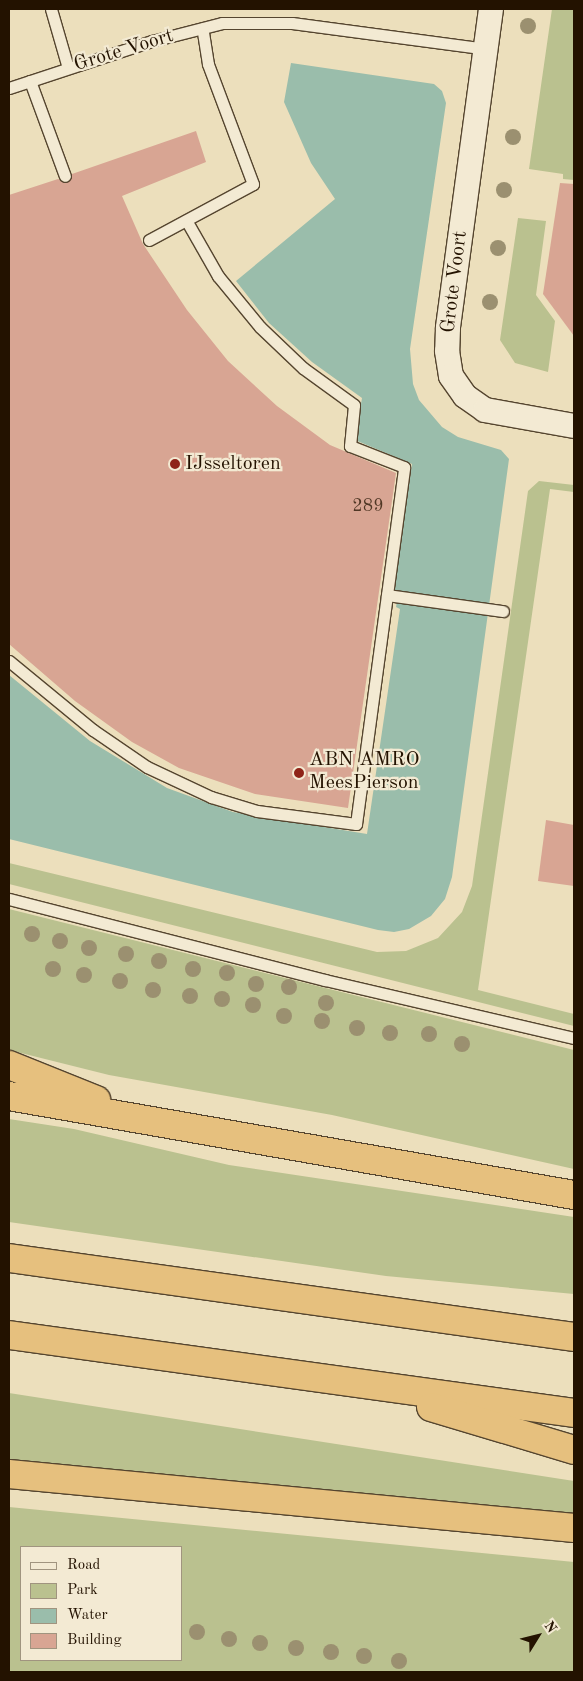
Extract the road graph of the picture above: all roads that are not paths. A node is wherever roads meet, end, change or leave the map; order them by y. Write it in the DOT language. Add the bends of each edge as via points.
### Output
graph roads {
  1 [pos="51,9"];
  2 [pos="491,9"];
  3 [pos="202,28"];
  4 [pos="486,49"];
  5 [pos="68,68"];
  6 [pos="30,81"];
  7 [pos="9,88"];
  8 [pos="65,176"];
  9 [pos="186,220"];
  10 [pos="149,240"];
  11 [pos="574,426"];
  12 [pos="391,595"];
  13 [pos="498,610"];
  14 [pos="9,661"];
  15 [pos="9,899"];
  16 [pos="574,1038"];
  17 [pos="9,1065"];
  18 [pos="9,1096"];
  19 [pos="139,1118"];
  20 [pos="574,1195"];
  21 [pos="9,1258"];
  22 [pos="399,1314"];
  23 [pos="574,1325"];
  24 [pos="9,1335"];
  25 [pos="574,1338"];
  26 [pos="341,1380"];
  27 [pos="574,1414"];
  28 [pos="574,1450"];
  29 [pos="9,1474"];
  30 [pos="574,1528"];
  1 -- 5 [label="lane"];
  2 -- 4 [label="street, Grote Voort"];
  3 -- 4 [label="lane, Grote Voort" via="222,23 292,23"];
  3 -- 5 [label="lane, Grote Voort"];
  3 -- 9 [label="lane" via="208,64 254,184"];
  4 -- 11 [label="street, Grote Voort" via="448,328 446,351 451,376 465,396 485,410"];
  5 -- 6 [label="lane, Grote Voort"];
  6 -- 7 [label="lane, Grote Voort"];
  6 -- 8 [label="lane"];
  9 -- 10 [label="lane"];
  9 -- 12 [label="lane" via="218,276 260,327 303,368 354,405 350,446 404,467"];
  12 -- 13 [label="lane"];
  12 -- 14 [label="lane" via="356,824 257,811 211,797 147,767 93,730"];
  15 -- 16 [label="lane" via="325,980"];
  17 -- 19 [label="highway"];
  18 -- 19 [label="highway"];
  19 -- 20 [label="highway"];
  21 -- 22 [label="highway"];
  22 -- 23 [label="highway"];
  22 -- 25 [label="highway"];
  24 -- 26 [label="highway"];
  26 -- 27 [label="highway"];
  26 -- 28 [label="highway"];
  29 -- 30 [label="highway"];
}
